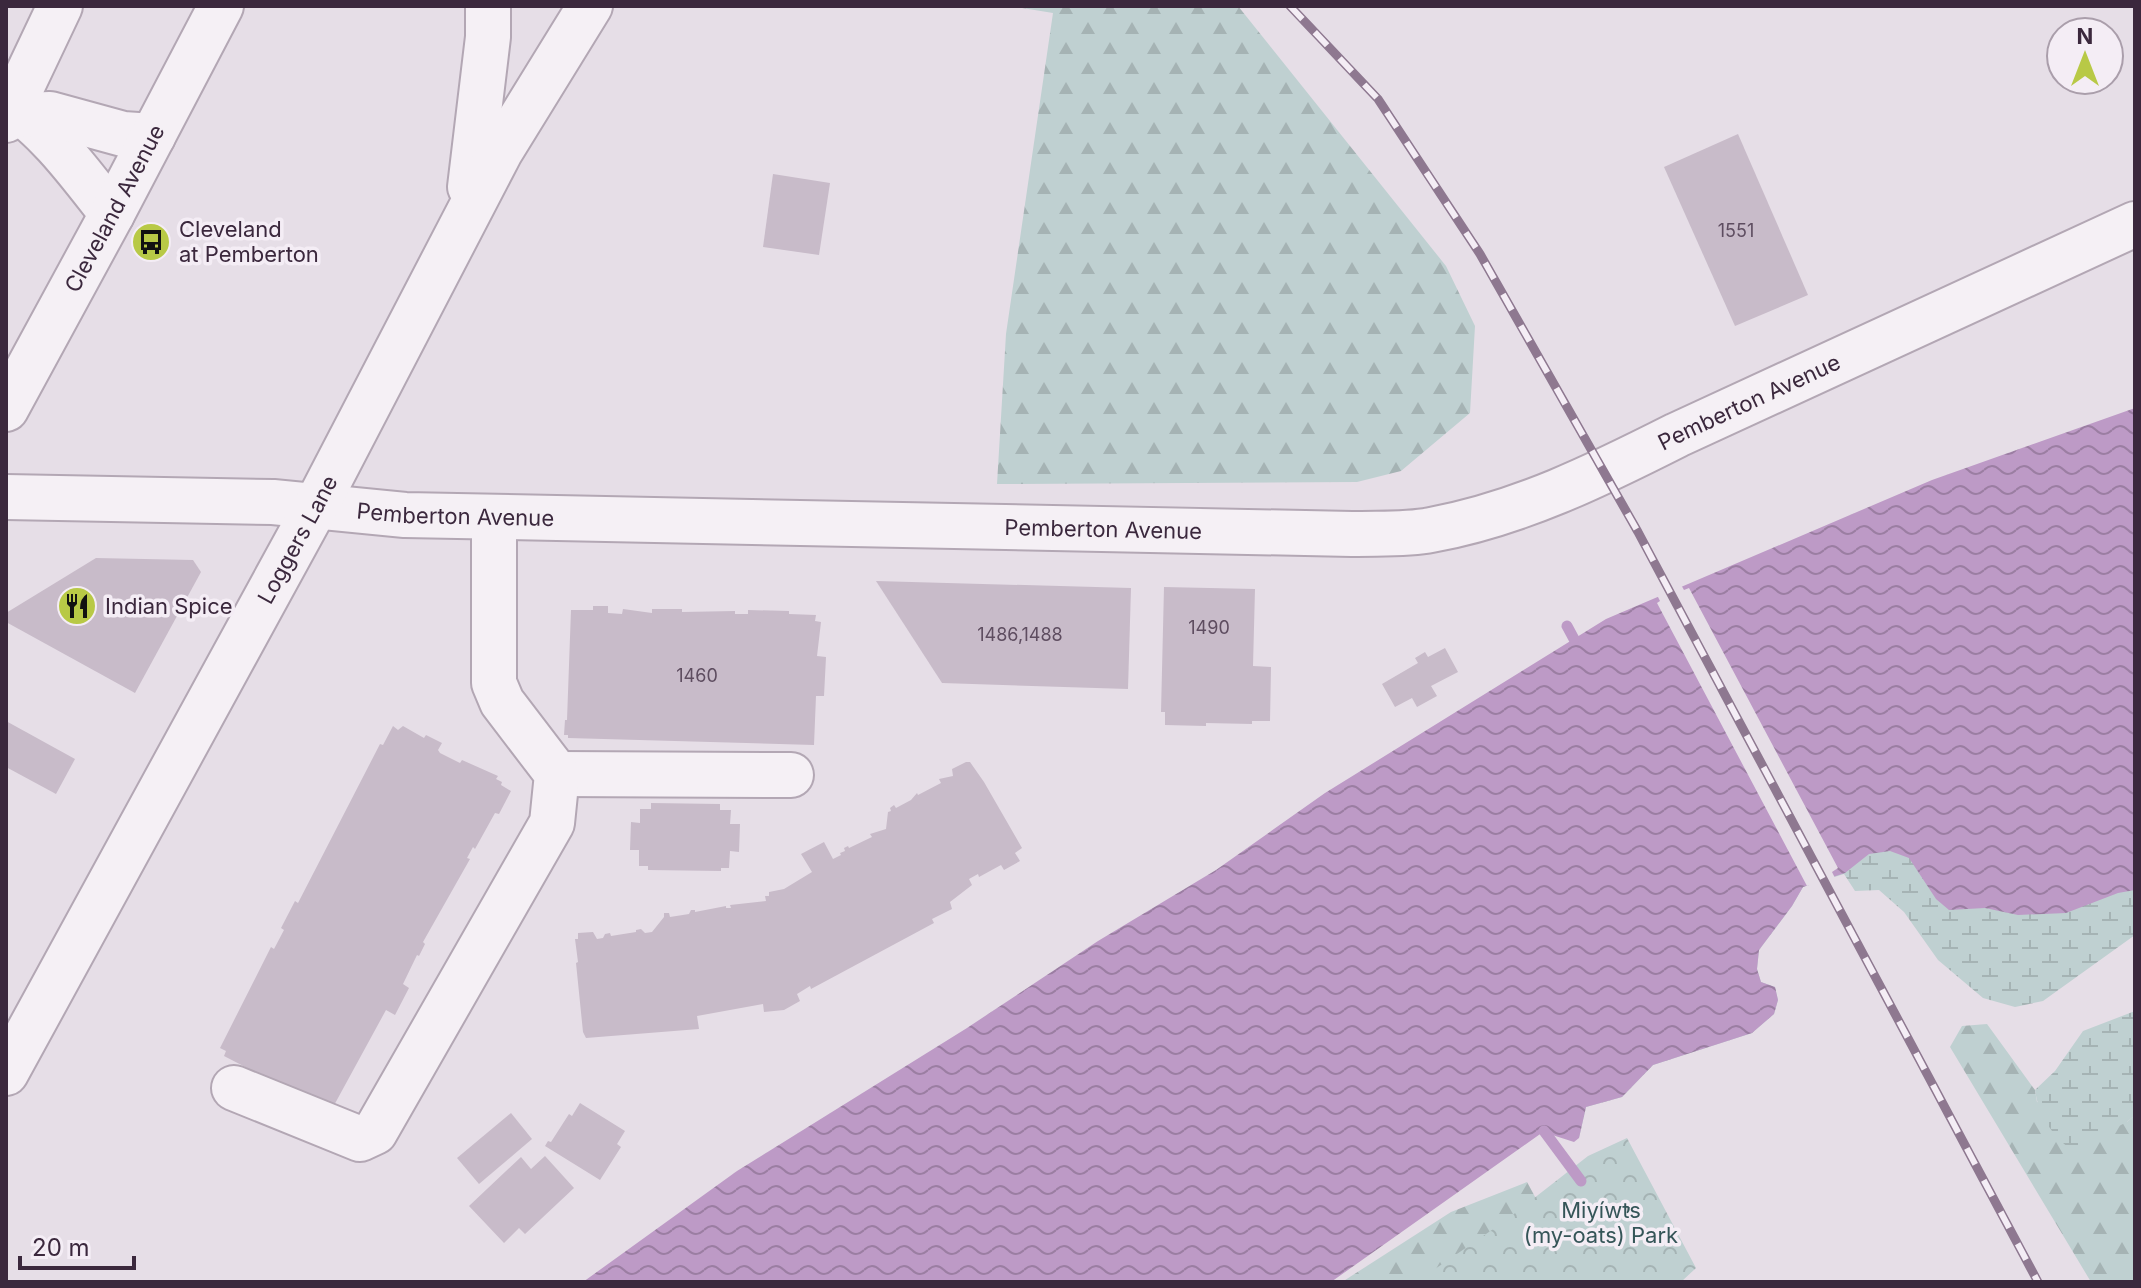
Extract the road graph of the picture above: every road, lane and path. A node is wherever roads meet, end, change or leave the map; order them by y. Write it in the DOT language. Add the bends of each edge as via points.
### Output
graph roads {
  1 [pos="60,6"];
  2 [pos="488,6"];
  3 [pos="590,6"];
  4 [pos="207,16"];
  5 [pos="12,111"];
  6 [pos="153,136"];
  7 [pos="112,214"];
  8 [pos="467,214"];
  9 [pos="2135,224"];
  10 [pos="6,409"];
  11 [pos="6,497"];
  12 [pos="316,506"];
  13 [pos="494,517"];
  14 [pos="557,774"];
  15 [pos="791,775"];
  16 [pos="6,1073"];
  17 [pos="234,1088"];
  1 -- 5 [label="street"];
  2 -- 8 [label="street"];
  3 -- 8 [label="street, Loggers Lane"];
  4 -- 6 [label="street, Cleveland Avenue"];
  5 -- 6 [label="street"];
  5 -- 7 [label="street" via="75,168"];
  6 -- 7 [label="street, Cleveland Avenue"];
  7 -- 10 [label="street, Cleveland Avenue"];
  8 -- 12 [label="street, Loggers Lane"];
  9 -- 13 [label="street, Pemberton Avenue" via="1604,472 1517,509 1429,531 1352,534"];
  11 -- 12 [label="street, Pemberton Avenue"];
  12 -- 13 [label="street, Pemberton Avenue"];
  12 -- 16 [label="street, Loggers Lane"];
  13 -- 14 [label="street" via="494,683 502,702"];
  14 -- 15 [label="street"];
  14 -- 17 [label="street" via="552,823 375,1132 360,1139"];
}
